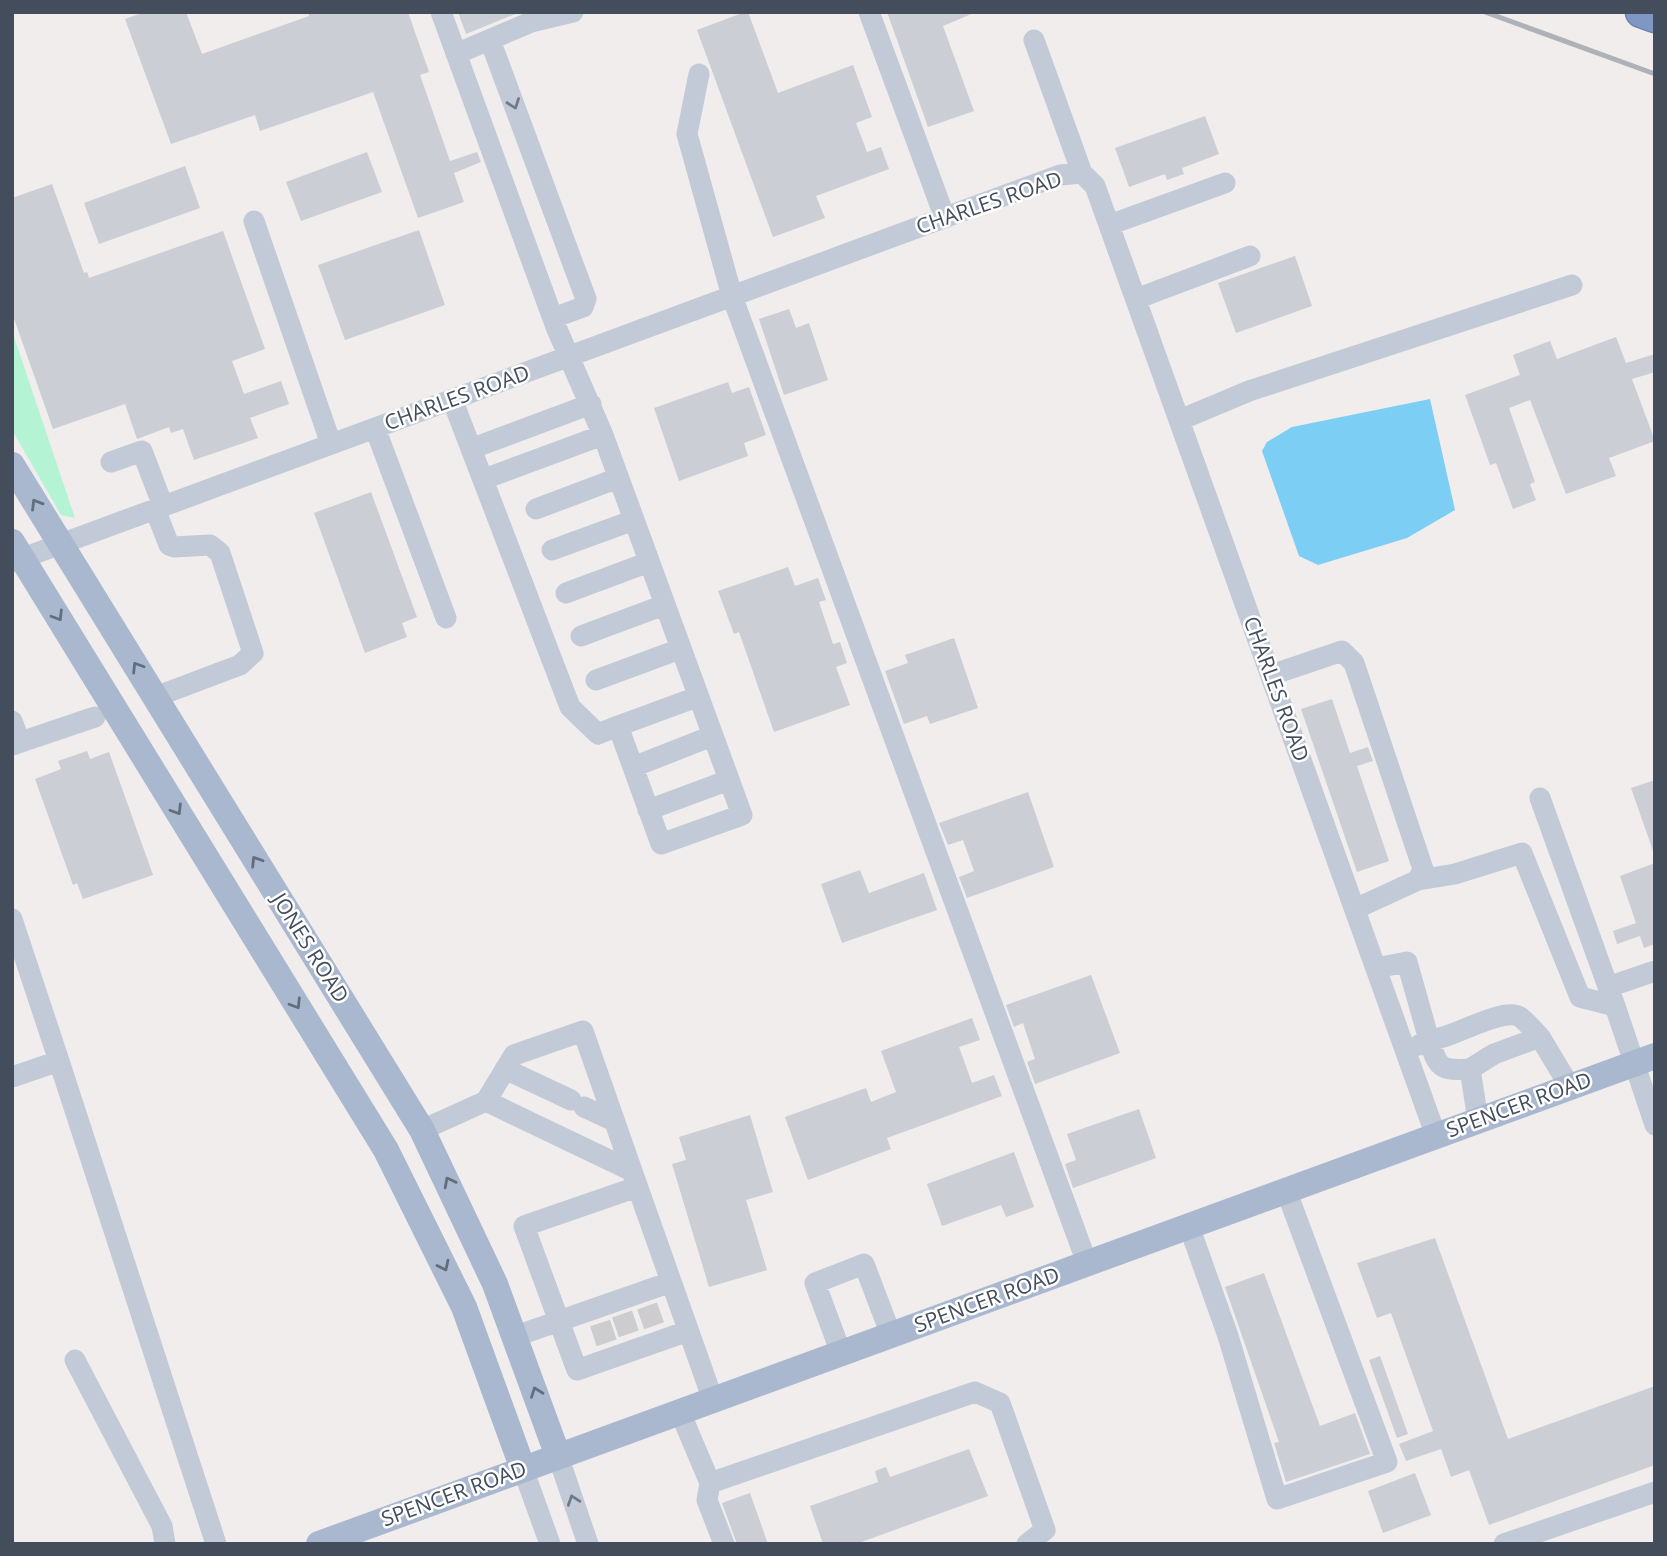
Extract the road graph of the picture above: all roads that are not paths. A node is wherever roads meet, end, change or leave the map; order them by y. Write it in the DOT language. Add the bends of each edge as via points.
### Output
graph roads {
  1 [pos="441,12"];
  2 [pos="573,12"];
  3 [pos="869,12"];
  4 [pos="1641,12"];
  5 [pos="1655,17"];
  6 [pos="490,40"];
  7 [pos="1034,40"];
  8 [pos="456,54"];
  9 [pos="699,74"];
  10 [pos="1082,173"];
  11 [pos="1225,183"];
  12 [pos="945,218"];
  13 [pos="254,221"];
  14 [pos="1109,225"];
  15 [pos="1250,256"];
  16 [pos="1572,285"];
  17 [pos="732,296"];
  18 [pos="1136,299"];
  19 [pos="553,318"];
  20 [pos="571,358"];
  21 [pos="453,399"];
  22 [pos="591,404"];
  23 [pos="1180,420"];
  24 [pos="375,428"];
  25 [pos="603,435"];
  26 [pos="331,444"];
  27 [pos="473,448"];
  28 [pos="111,462"];
  29 [pos="12,464"];
  30 [pos="618,478"];
  31 [pos="484,479"];
  32 [pos="159,508"];
  33 [pos="536,509"];
  34 [pos="634,520"];
  35 [pos="61,544"];
  36 [pos="552,550"];
  37 [pos="16,554"];
  38 [pos="649,562"];
  39 [pos="566,593"];
  40 [pos="664,605"];
  41 [pos="446,618"];
  42 [pos="581,636"];
  43 [pos="680,649"];
  44 [pos="1271,676"];
  45 [pos="596,680"];
  46 [pos="155,697"];
  47 [pos="697,697"];
  48 [pos="95,717"];
  49 [pos="12,721"];
  50 [pos="618,726"];
  51 [pos="712,736"];
  52 [pos="16,743"];
  53 [pos="633,767"];
  54 [pos="729,780"];
  55 [pos="1540,798"];
  56 [pos="649,810"];
  57 [pos="1419,880"];
  58 [pos="1355,909"];
  59 [pos="12,919"];
  60 [pos="1376,968"];
  61 [pos="1655,971"];
  62 [pos="1612,997"];
  63 [pos="1540,1037"];
  64 [pos="1429,1040"];
  65 [pos="1406,1051"];
  66 [pos="1644,1060"];
  67 [pos="59,1061"];
  68 [pos="505,1069"];
  69 [pos="1470,1069"];
  70 [pos="12,1077"];
  71 [pos="1570,1087"];
  72 [pos="486,1101"];
  73 [pos="614,1121"];
  74 [pos="1478,1121"];
  75 [pos="1655,1125"];
  76 [pos="422,1130"];
  77 [pos="1436,1136"];
  78 [pos="386,1150"];
  79 [pos="635,1179"];
  80 [pos="1286,1190"];
  81 [pos="1189,1226"];
  82 [pos="1087,1263"];
  83 [pos="671,1282"];
  84 [pos="559,1321"];
  85 [pos="688,1331"];
  86 [pos="891,1335"];
  87 [pos="516,1336"];
  88 [pos="841,1353"];
  89 [pos="75,1360"];
  90 [pos="713,1400"];
  91 [pos="680,1412"];
  92 [pos="558,1456"];
  93 [pos="523,1469"];
  94 [pos="710,1483"];
  95 [pos="1655,1492"];
  96 [pos="165,1544"];
  97 [pos="216,1544"];
  98 [pos="319,1544"];
  99 [pos="550,1544"];
  100 [pos="588,1544"];
  101 [pos="724,1544"];
  102 [pos="1027,1544"];
  103 [pos="1504,1544"];
  1 -- 8 [label="street"];
  2 -- 6 [label="street" via="531,22"];
  3 -- 12 [label="street"];
  4 -- 5 [label="highway"];
  6 -- 8 [label="street"];
  6 -- 19 [label="street, one-way" via="586,299 583,307"];
  7 -- 10 [label="street"];
  8 -- 19 [label="street"];
  9 -- 17 [label="street" via="687,134"];
  10 -- 12 [label="street, CHARLES ROAD" via="1060,175"];
  10 -- 14 [label="street, CHARLES ROAD" via="1095,186"];
  11 -- 14 [label="street"];
  12 -- 17 [label="street, CHARLES ROAD"];
  13 -- 26 [label="street"];
  14 -- 18 [label="street, CHARLES ROAD"];
  15 -- 18 [label="street"];
  16 -- 23 [label="street" via="1249,391"];
  17 -- 20 [label="street, CHARLES ROAD"];
  17 -- 82 [label="street"];
  18 -- 23 [label="street, CHARLES ROAD"];
  19 -- 20 [label="street"];
  20 -- 21 [label="street, CHARLES ROAD"];
  20 -- 22 [label="street"];
  21 -- 24 [label="street, CHARLES ROAD"];
  21 -- 27 [label="street"];
  22 -- 25 [label="street"];
  22 -- 27 [label="street"];
  23 -- 44 [label="street, CHARLES ROAD"];
  24 -- 26 [label="street, CHARLES ROAD"];
  24 -- 41 [label="street"];
  25 -- 30 [label="street"];
  25 -- 31 [label="street"];
  26 -- 32 [label="street, CHARLES ROAD"];
  27 -- 31 [label="street"];
  28 -- 32 [label="street" via="142,451"];
  35 -- 29 [label="main road, JONES ROAD, one-way"];
  30 -- 33 [label="street"];
  30 -- 34 [label="street"];
  31 -- 50 [label="street" via="570,707 597,734"];
  32 -- 35 [label="street, CHARLES ROAD"];
  32 -- 46 [label="street" via="169,545 210,545 219,553 253,653 240,665"];
  34 -- 36 [label="street"];
  34 -- 38 [label="street"];
  35 -- 37 [label="street, CHARLES ROAD"];
  46 -- 35 [label="main road, JONES ROAD, one-way"];
  37 -- 78 [label="main road, JONES ROAD, one-way"];
  38 -- 39 [label="street"];
  38 -- 40 [label="street"];
  40 -- 42 [label="street"];
  40 -- 43 [label="street"];
  43 -- 45 [label="street"];
  43 -- 47 [label="street"];
  44 -- 57 [label="street" via="1342,651 1354,663 1423,869"];
  44 -- 58 [label="street, CHARLES ROAD"];
  76 -- 46 [label="main road, JONES ROAD, one-way"];
  47 -- 50 [label="street"];
  47 -- 51 [label="street"];
  48 -- 52 [label="street"];
  49 -- 52 [label="street"];
  50 -- 53 [label="street"];
  51 -- 53 [label="street"];
  51 -- 54 [label="street"];
  53 -- 56 [label="street"];
  54 -- 56 [label="street"];
  54 -- 56 [label="street" via="742,815 661,844"];
  55 -- 62 [label="street"];
  57 -- 58 [label="street"];
  57 -- 62 [label="street" via="1522,853 1580,997"];
  58 -- 60 [label="street, CHARLES ROAD"];
  59 -- 67 [label="street"];
  60 -- 64 [label="street" via="1407,962"];
  60 -- 65 [label="street, CHARLES ROAD"];
  61 -- 62 [label="street"];
  62 -- 66 [label="street"];
  63 -- 64 [label="street" via="1519,1016 1505,1014 1442,1040"];
  63 -- 69 [label="street" via="1494,1054"];
  63 -- 71 [label="street"];
  64 -- 65 [label="street"];
  64 -- 69 [label="street" via="1440,1066 1447,1071"];
  65 -- 77 [label="street, CHARLES ROAD"];
  66 -- 71 [label="main road, SPENCER ROAD"];
  66 -- 75 [label="street"];
  67 -- 70 [label="street"];
  67 -- 97 [label="street"];
  68 -- 72 [label="street"];
  68 -- 73 [label="street"];
  68 -- 73 [label="street" via="514,1055 583,1031"];
  69 -- 74 [label="street"];
  71 -- 74 [label="main road, SPENCER ROAD"];
  72 -- 76 [label="street"];
  72 -- 79 [label="street"];
  73 -- 79 [label="street"];
  74 -- 77 [label="main road, SPENCER ROAD"];
  76 -- 78 [label="main road"];
  87 -- 76 [label="main road, JONES ROAD, one-way" via="473,1233"];
  77 -- 80 [label="main road, SPENCER ROAD"];
  78 -- 93 [label="main road, JONES ROAD, one-way" via="464,1307"];
  79 -- 83 [label="street"];
  79 -- 84 [label="street" via="524,1226"];
  80 -- 81 [label="main road, SPENCER ROAD"];
  80 -- 81 [label="street" via="1387,1462 1277,1499"];
  81 -- 82 [label="main road, SPENCER ROAD"];
  82 -- 86 [label="main road, SPENCER ROAD"];
  83 -- 84 [label="street" via="620,1308"];
  83 -- 85 [label="street"];
  84 -- 85 [label="street" via="576,1370 610,1352"];
  84 -- 87 [label="street"];
  85 -- 90 [label="street"];
  86 -- 88 [label="main road, SPENCER ROAD"];
  86 -- 88 [label="street" via="864,1264 815,1283"];
  92 -- 87 [label="main road, JONES ROAD, one-way"];
  88 -- 90 [label="main road, SPENCER ROAD"];
  89 -- 96 [label="street" via="162,1527"];
  90 -- 91 [label="main road, SPENCER ROAD"];
  91 -- 92 [label="main road, SPENCER ROAD"];
  91 -- 94 [label="street"];
  92 -- 93 [label="main road, SPENCER ROAD"];
  100 -- 92 [label="street, one-way"];
  93 -- 98 [label="main road, SPENCER ROAD"];
  93 -- 99 [label="street"];
  94 -- 101 [label="street" via="707,1500"];
  94 -- 102 [label="street" via="975,1392 1000,1403 1045,1531"];
  95 -- 103 [label="street"];
}
